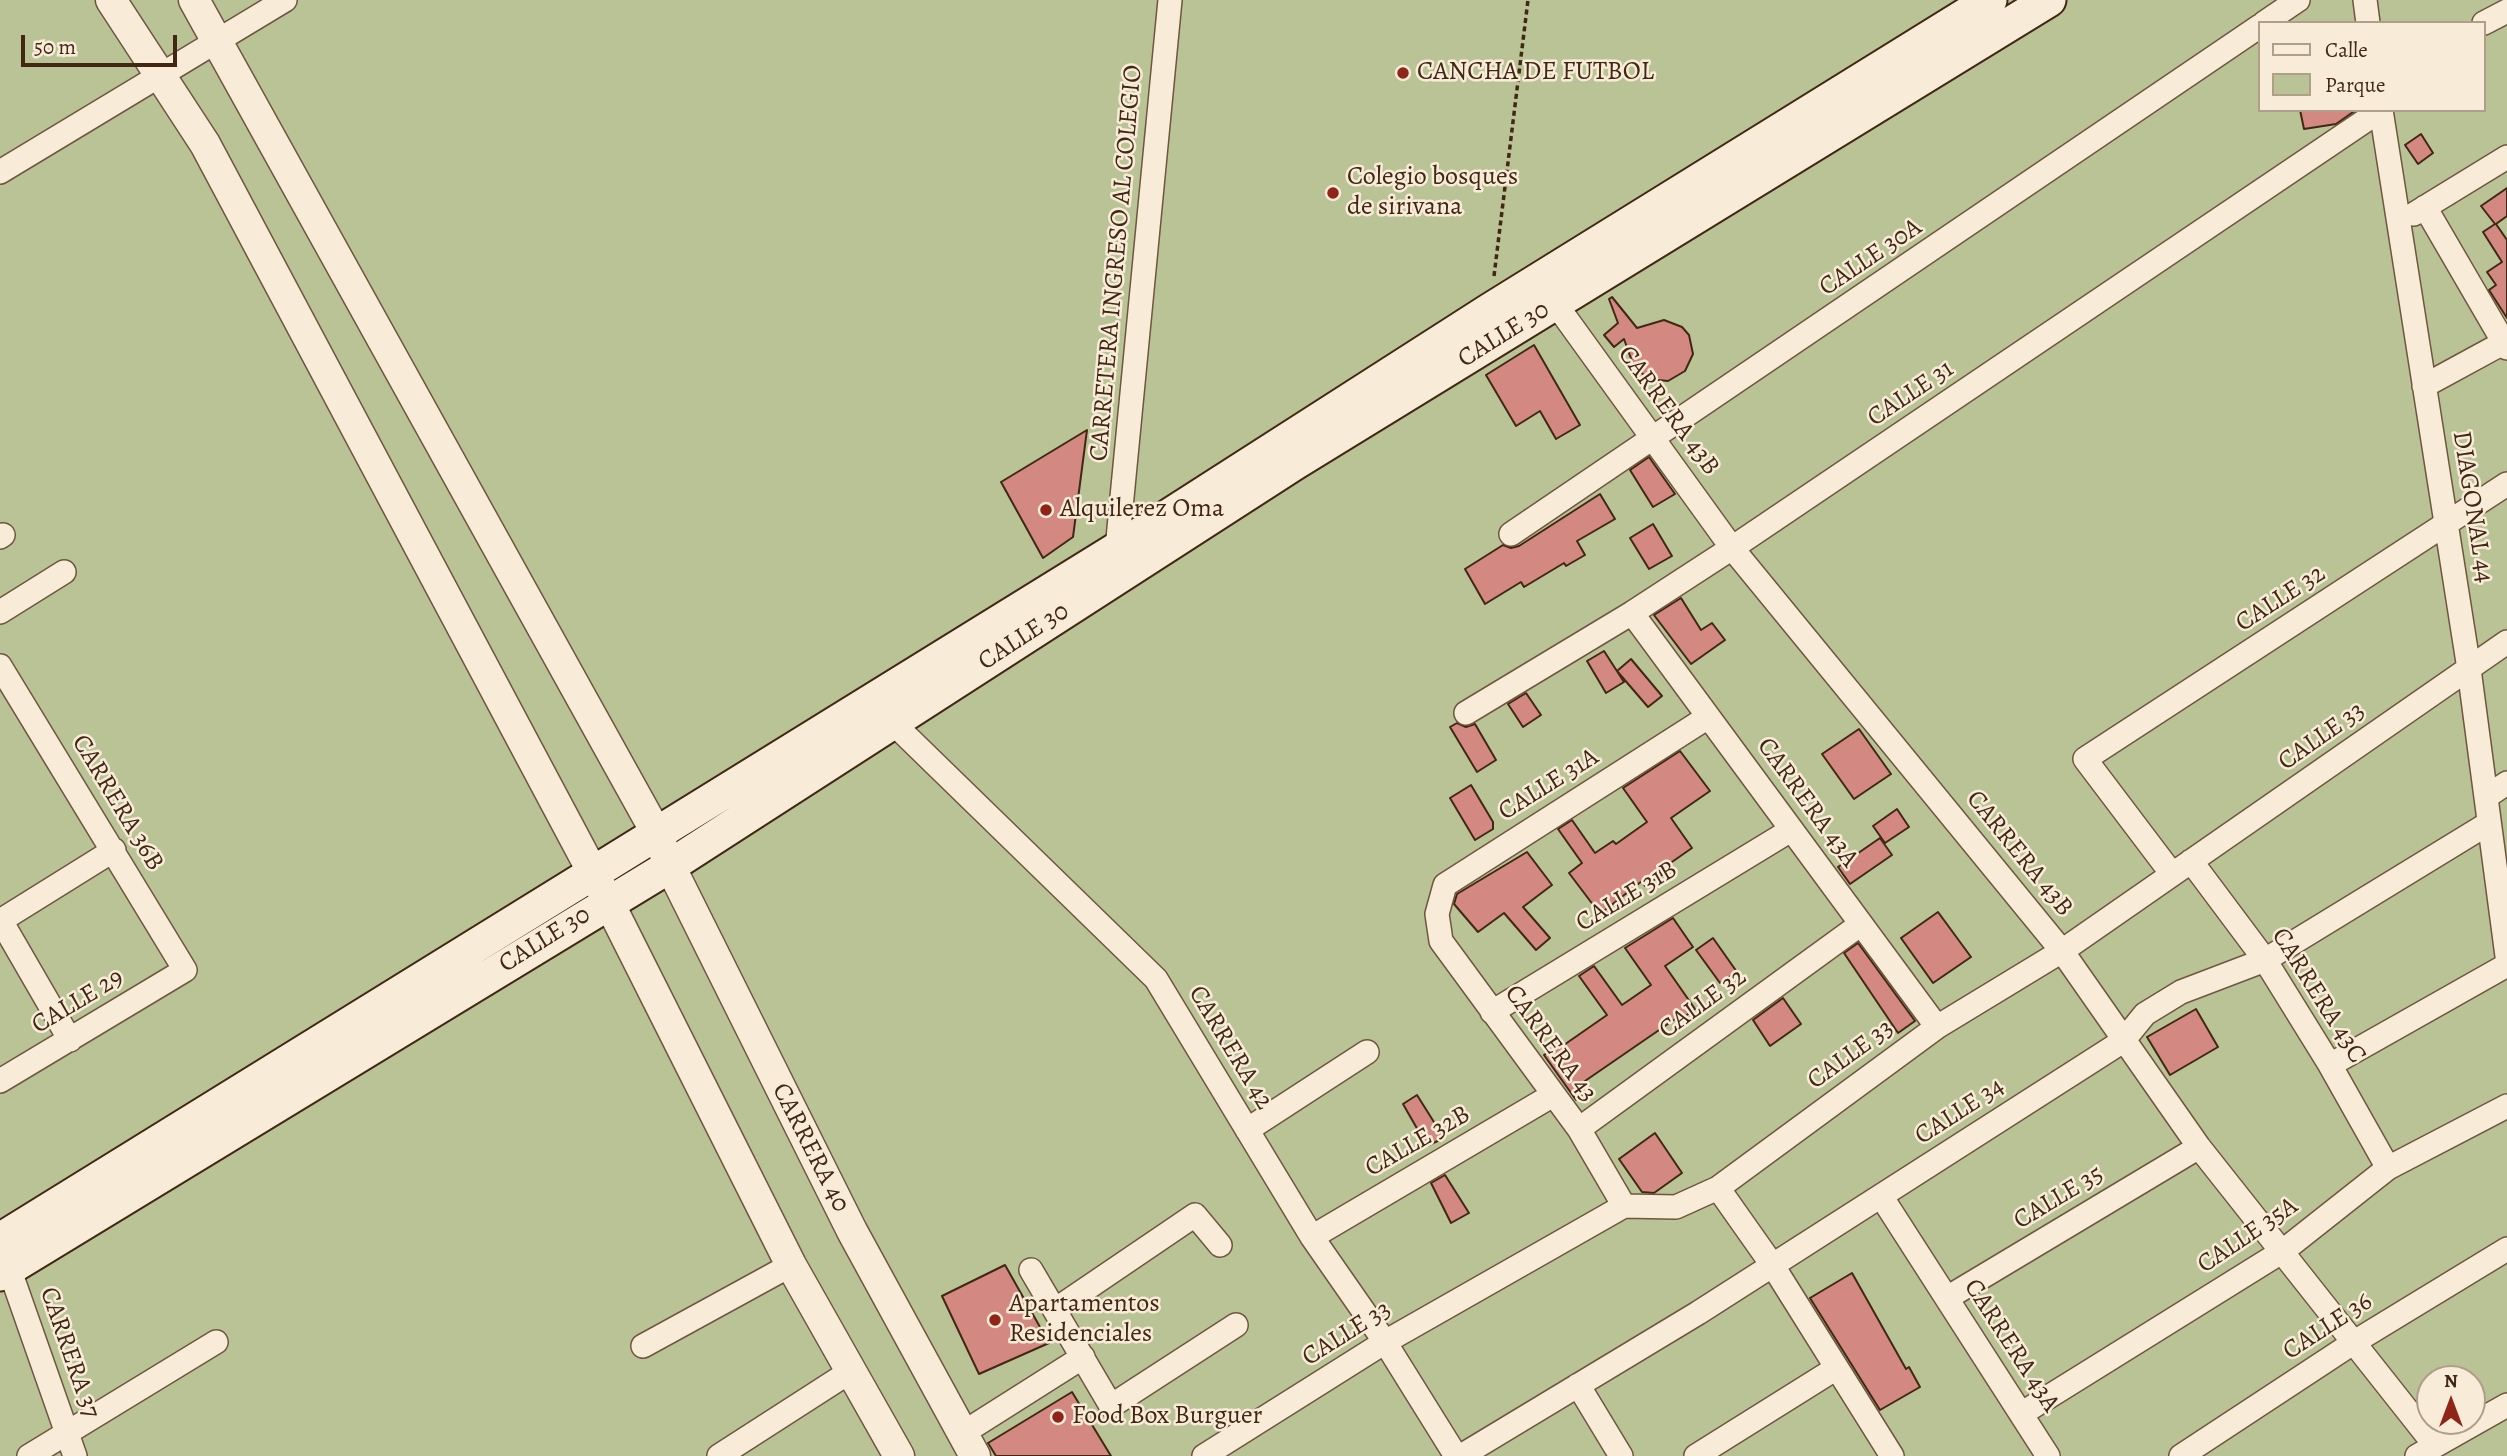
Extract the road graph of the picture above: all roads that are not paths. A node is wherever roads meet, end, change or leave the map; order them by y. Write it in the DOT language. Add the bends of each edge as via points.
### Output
graph roads {
  1 [pos="111,0"];
  2 [pos="194,0"];
  3 [pos="285,0"];
  4 [pos="1170,0"];
  5 [pos="1990,0"];
  6 [pos="2049,0"];
  7 [pos="2298,0"];
  8 [pos="2365,0"];
  9 [pos="2507,11"];
  10 [pos="2266,21"];
  11 [pos="2368,21"];
  12 [pos="2486,22"];
  13 [pos="2258,27"];
  14 [pos="217,41"];
  15 [pos="160,77"];
  16 [pos="2378,112"];
  17 [pos="2381,112"];
  18 [pos="2507,157"];
  19 [pos="0,172"];
  20 [pos="2425,207"];
  21 [pos="2398,224"];
  22 [pos="1555,303"];
  23 [pos="2505,345"];
  24 [pos="2424,386"];
  25 [pos="1655,439"];
  26 [pos="2507,484"];
  27 [pos="2446,526"];
  28 [pos="1511,534"];
  29 [pos="1732,548"];
  30 [pos="1124,559"];
  31 [pos="64,572"];
  32 [pos="0,612"];
  33 [pos="1632,613"];
  34 [pos="2507,642"];
  35 [pos="0,666"];
  36 [pos="2469,669"];
  37 [pos="1466,713"];
  38 [pos="1709,717"];
  39 [pos="892,722"];
  40 [pos="2085,759"];
  41 [pos="2507,783"];
  42 [pos="2486,797"];
  43 [pos="2489,823"];
  44 [pos="1791,830"];
  45 [pos="657,834"];
  46 [pos="114,850"];
  47 [pos="670,866"];
  48 [pos="2182,867"];
  49 [pos="593,872"];
  50 [pos="608,901"];
  51 [pos="1437,914"];
  52 [pos="0,920"];
  53 [pos="2505,922"];
  54 [pos="1861,924"];
  55 [pos="2062,950"];
  56 [pos="2507,956"];
  57 [pos="2264,960"];
  58 [pos="2507,965"];
  59 [pos="185,970"];
  60 [pos="1492,1012"];
  61 [pos="1937,1027"];
  62 [pos="71,1040"];
  63 [pos="2123,1041"];
  64 [pos="1367,1052"];
  65 [pos="2330,1065"];
  66 [pos="0,1081"];
  67 [pos="1553,1095"];
  68 [pos="2507,1106"];
  69 [pos="1579,1129"];
  70 [pos="1247,1130"];
  71 [pos="2199,1147"];
  72 [pos="2388,1168"];
  73 [pos="1718,1188"];
  74 [pos="1881,1196"];
  75 [pos="1624,1206"];
  76 [pos="1312,1237"];
  77 [pos="1220,1245"];
  78 [pos="2507,1249"];
  79 [pos="2283,1251"];
  80 [pos="3,1261"];
  81 [pos="791,1265"];
  82 [pos="1773,1266"];
  83 [pos="1031,1270"];
  84 [pos="1947,1298"];
  85 [pos="1055,1310"];
  86 [pos="1236,1325"];
  87 [pos="2356,1341"];
  88 [pos="216,1342"];
  89 [pos="1385,1342"];
  90 [pos="643,1346"];
  91 [pos="1083,1357"];
  92 [pos="1835,1369"];
  93 [pos="851,1371"];
  94 [pos="1578,1385"];
  95 [pos="2507,1405"];
  96 [pos="2021,1414"];
  97 [pos="67,1431"];
  98 [pos="969,1445"];
  99 [pos="2426,1450"];
  100 [pos="29,1456"];
  101 [pos="75,1456"];
  102 [pos="719,1456"];
  103 [pos="899,1456"];
  104 [pos="1204,1456"];
  105 [pos="1459,1456"];
  106 [pos="1621,1456"];
  107 [pos="1696,1456"];
  108 [pos="1892,1456"];
  109 [pos="2048,1456"];
  110 [pos="2181,1456"];
  1 -- 15 [label="street"];
  2 -- 14 [label="street, CARRERA 40"];
  3 -- 14 [label="street"];
  4 -- 30 [label="street, CARRETERA INGRESO AL COLEGIO"];
  5 -- 30 [label="main road, CALLE 30" via="1490,310"];
  6 -- 22 [label="main road, CALLE 30"];
  7 -- 10 [label="street, CALLE 30A"];
  8 -- 11 [label="street"];
  9 -- 12 [label="street"];
  13 -- 25 [label="street, CALLE 30A"];
  14 -- 15 [label="street"];
  14 -- 45 [label="street, CARRERA 40"];
  15 -- 19 [label="street"];
  15 -- 49 [label="street" via="205,144"];
  16 -- 29 [label="street, CALLE 31"];
  17 -- 21 [label="street, DIAGONAL 44"];
  18 -- 20 [label="street"];
  20 -- 21 [label="street"];
  20 -- 23 [label="street"];
  21 -- 24 [label="street, DIAGONAL 44"];
  22 -- 25 [label="street, CARRERA 43B"];
  22 -- 30 [label="main road, CALLE 30"];
  23 -- 24 [label="street"];
  24 -- 27 [label="street, DIAGONAL 44"];
  25 -- 28 [label="street, CALLE 30A"];
  25 -- 29 [label="street, CARRERA 43B"];
  26 -- 27 [label="street, CALLE 32"];
  27 -- 36 [label="street, DIAGONAL 44"];
  27 -- 40 [label="street, CALLE 32"];
  29 -- 33 [label="street, CALLE 31"];
  29 -- 55 [label="street, CARRERA 43B"];
  30 -- 39 [label="main road, CALLE 30"];
  30 -- 45 [label="main road, CALLE 30"];
  31 -- 32 [label="street"];
  33 -- 37 [label="street, CALLE 31"];
  33 -- 38 [label="street, CARRERA 43A"];
  34 -- 36 [label="street, CALLE 33"];
  35 -- 46 [label="street, CARRERA 36B"];
  36 -- 42 [label="street, DIAGONAL 44"];
  36 -- 48 [label="street, CALLE 33"];
  38 -- 44 [label="street, CARRERA 43A"];
  38 -- 51 [label="street, CALLE 31A" via="1445,885"];
  39 -- 47 [label="main road, CALLE 30"];
  39 -- 70 [label="street, CARRERA 42" via="1156,979"];
  40 -- 48 [label="street, CARRERA 43C"];
  41 -- 42 [label="street"];
  42 -- 43 [label="street, DIAGONAL 44"];
  43 -- 53 [label="street, DIAGONAL 44"];
  43 -- 57 [label="street, CALLE 34"];
  44 -- 54 [label="street, CARRERA 43A"];
  44 -- 60 [label="street, CALLE 31B"];
  45 -- 47 [label="street, CARRERA 40"];
  45 -- 49 [label="main road, CALLE 30"];
  46 -- 52 [label="street"];
  46 -- 59 [label="street, CARRERA 36B"];
  47 -- 50 [label="main road, CALLE 30"];
  47 -- 98 [label="street, CARRERA 40" via="852,1231"];
  48 -- 55 [label="street, CALLE 33"];
  48 -- 57 [label="street, CARRERA 43C"];
  49 -- 50 [label="street"];
  49 -- 80 [label="main road, CALLE 30"];
  50 -- 80 [label="main road, CALLE 30"];
  50 -- 81 [label="street"];
  51 -- 60 [label="street, CARRERA 43" via="1441,941"];
  52 -- 62 [label="street"];
  53 -- 56 [label="street, DIAGONAL 44"];
  54 -- 61 [label="street, CARRERA 43A"];
  54 -- 69 [label="street, CALLE 32"];
  55 -- 61 [label="street, CALLE 33"];
  55 -- 63 [label="street, CARRERA 43B"];
  57 -- 63 [label="street, CALLE 34" via="2181,992 2145,1014"];
  57 -- 65 [label="street, CARRERA 43C"];
  58 -- 65 [label="street"];
  59 -- 62 [label="street, CALLE 29"];
  60 -- 67 [label="street, CARRERA 43"];
  61 -- 73 [label="street, CALLE 33"];
  62 -- 66 [label="street, CALLE 29"];
  63 -- 71 [label="street, CARRERA 43B"];
  63 -- 74 [label="street, CALLE 34"];
  64 -- 70 [label="street"];
  65 -- 72 [label="street, CARRERA 43C"];
  67 -- 69 [label="street, CARRERA 43"];
  67 -- 76 [label="street, CALLE 32B"];
  68 -- 72 [label="street, CALLE 35A"];
  69 -- 75 [label="street, CARRERA 43"];
  70 -- 76 [label="street, CARRERA 42"];
  71 -- 79 [label="street, CARRERA 43B"];
  71 -- 84 [label="street, CALLE 35"];
  72 -- 79 [label="street, CALLE 35A"];
  73 -- 75 [label="street, CALLE 33" via="1676,1207"];
  73 -- 82 [label="street"];
  74 -- 82 [label="street, CALLE 34"];
  74 -- 84 [label="street, CARRERA 43A"];
  75 -- 89 [label="street, CALLE 33"];
  76 -- 89 [label="street, CARRERA 42"];
  77 -- 85 [label="street" via="1195,1215"];
  78 -- 87 [label="street, CALLE 36"];
  79 -- 87 [label="street, CARRERA 43B"];
  79 -- 96 [label="street, CALLE 35A"];
  80 -- 97 [label="street, CARRERA 37"];
  81 -- 90 [label="street"];
  81 -- 93 [label="street"];
  82 -- 92 [label="street"];
  82 -- 94 [label="street, CALLE 34"];
  83 -- 85 [label="street"];
  84 -- 96 [label="street, CARRERA 43A"];
  85 -- 91 [label="street"];
  86 -- 91 [label="street" via="1111,1406"];
  87 -- 99 [label="street, CARRERA 43B"];
  87 -- 110 [label="street, CALLE 36"];
  88 -- 97 [label="street"];
  89 -- 104 [label="street, CALLE 33"];
  89 -- 105 [label="street, CARRERA 42"];
  91 -- 98 [label="street"];
  92 -- 107 [label="street"];
  92 -- 108 [label="street"];
  93 -- 102 [label="street"];
  93 -- 103 [label="street"];
  94 -- 105 [label="street, CALLE 34"];
  94 -- 106 [label="street"];
  95 -- 99 [label="street"];
  96 -- 109 [label="street, CARRERA 43A"];
  97 -- 100 [label="street"];
  97 -- 101 [label="street, CARRERA 37"];
}
